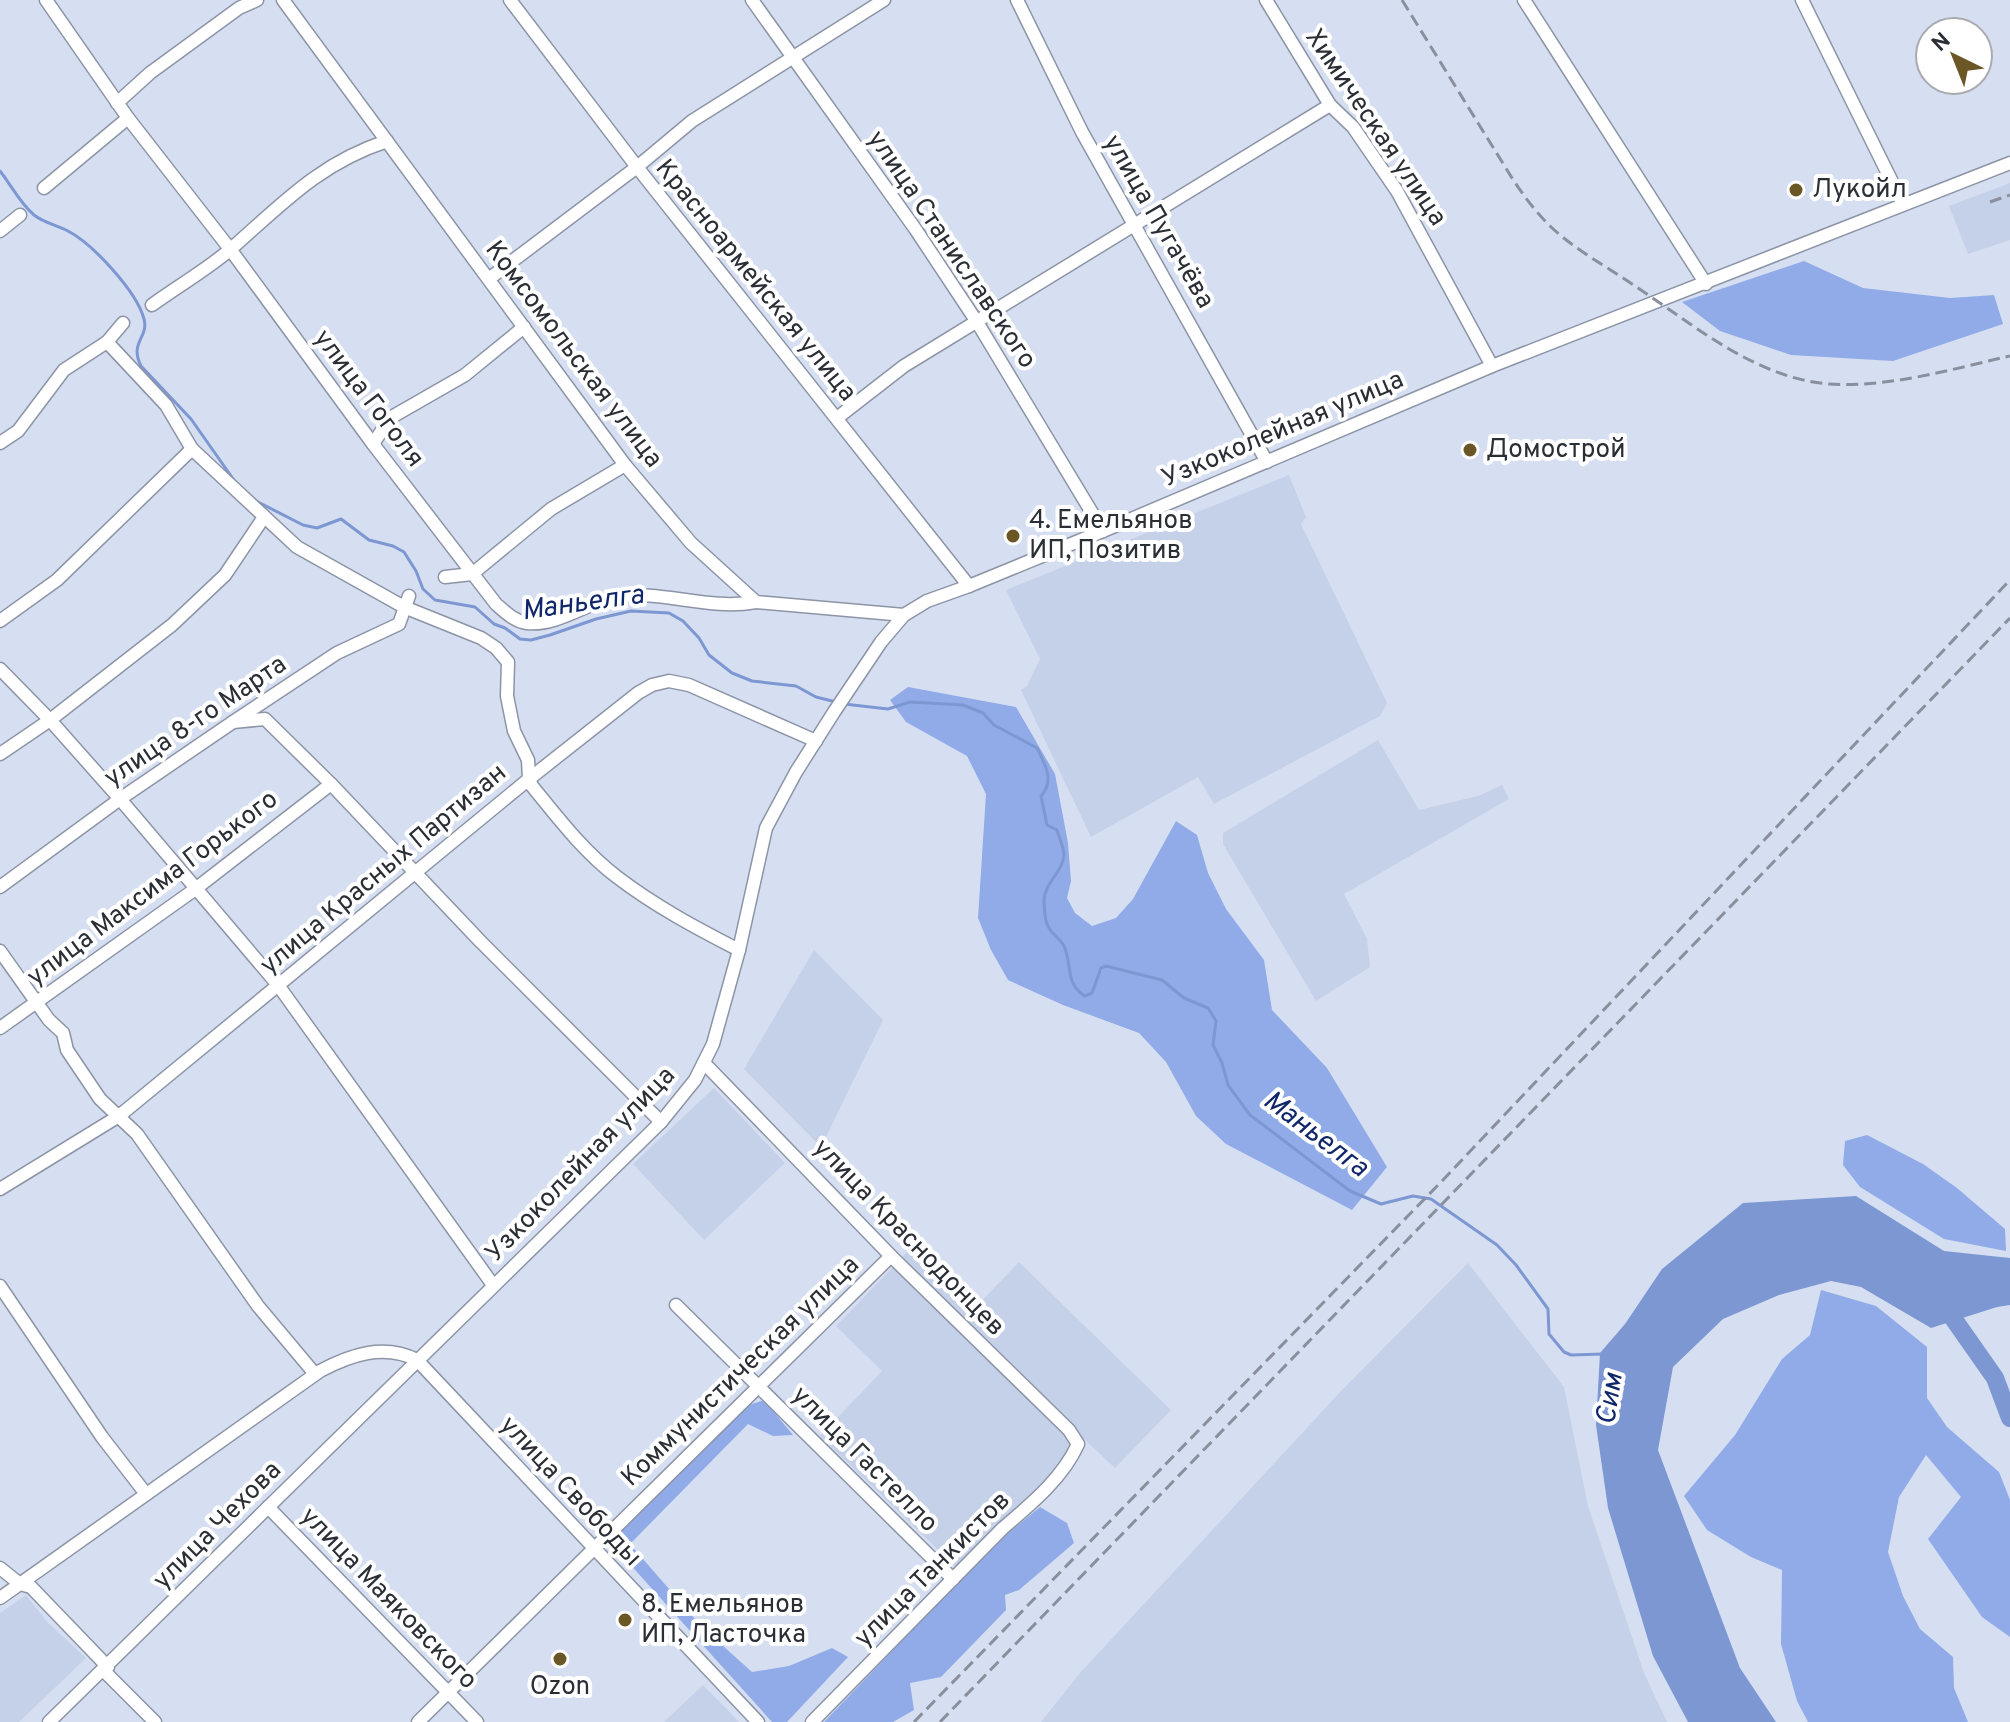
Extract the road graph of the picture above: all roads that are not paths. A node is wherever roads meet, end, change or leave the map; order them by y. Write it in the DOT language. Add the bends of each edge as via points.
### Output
graph roads {
  1 [pos="46,0"];
  2 [pos="257,0"];
  3 [pos="283,0"];
  4 [pos="510,0"];
  5 [pos="752,0"];
  6 [pos="884,0"];
  7 [pos="1017,0"];
  8 [pos="1266,0"];
  9 [pos="1524,0"];
  10 [pos="1802,0"];
  11 [pos="792,59"];
  12 [pos="117,103"];
  13 [pos="1330,105"];
  14 [pos="128,118"];
  15 [pos="387,141"];
  16 [pos="2010,163"];
  17 [pos="637,167"];
  18 [pos="44,188"];
  19 [pos="1903,204"];
  20 [pos="20,215"];
  21 [pos="1135,223"];
  22 [pos="0,231"];
  23 [pos="230,249"];
  24 [pos="490,278"];
  25 [pos="1706,284"];
  26 [pos="152,305"];
  27 [pos="977,322"];
  28 [pos="123,323"];
  29 [pos="524,327"];
  30 [pos="107,342"];
  31 [pos="1492,366"];
  32 [pos="837,418"];
  33 [pos="0,443"];
  34 [pos="373,444"];
  35 [pos="192,449"];
  36 [pos="1267,462"];
  37 [pos="625,465"];
  38 [pos="264,517"];
  39 [pos="1103,531"];
  40 [pos="472,574"];
  41 [pos="445,577"];
  42 [pos="969,586"];
  43 [pos="406,601"];
  44 [pos="756,602"];
  45 [pos="904,615"];
  46 [pos="0,621"];
  47 [pos="0,669"];
  48 [pos="50,720"];
  49 [pos="233,722"];
  50 [pos="816,741"];
  51 [pos="0,754"];
  52 [pos="529,779"];
  53 [pos="331,784"];
  54 [pos="120,799"];
  55 [pos="416,874"];
  56 [pos="0,887"];
  57 [pos="194,890"];
  58 [pos="739,950"];
  59 [pos="0,951"];
  60 [pos="278,985"];
  61 [pos="38,1003"];
  62 [pos="0,1028"];
  63 [pos="705,1064"];
  64 [pos="119,1116"];
  65 [pos="661,1122"];
  66 [pos="0,1189"];
  67 [pos="891,1256"];
  68 [pos="493,1285"];
  69 [pos="0,1286"];
  70 [pos="676,1305"];
  71 [pos="417,1360"];
  72 [pos="315,1374"];
  73 [pos="758,1386"];
  74 [pos="1078,1444"];
  75 [pos="146,1494"];
  76 [pos="268,1507"];
  77 [pos="593,1548"];
  78 [pos="0,1568"];
  79 [pos="953,1579"];
  80 [pos="20,1584"];
  81 [pos="0,1598"];
  82 [pos="106,1669"];
  83 [pos="448,1692"];
  84 [pos="49,1722"];
  85 [pos="155,1722"];
  86 [pos="418,1722"];
  87 [pos="477,1722"];
  88 [pos="758,1722"];
  89 [pos="812,1722"];
  1 -- 12 [label="street, улица Гоголя"];
  2 -- 12 [label="street" via="150,73"];
  3 -- 15 [label="street, Комсомольская улица"];
  4 -- 17 [label="street, Красноармейская улица"];
  5 -- 11 [label="street, улица Станиславского"];
  6 -- 11 [label="street"];
  7 -- 21 [label="street, улица Пугачёва"];
  8 -- 13 [label="street, Химическая улица"];
  9 -- 25 [label="street"];
  10 -- 19 [label="street"];
  11 -- 17 [label="street" via="692,121"];
  11 -- 27 [label="street, улица Станиславского"];
  12 -- 14 [label="street, улица Гоголя"];
  13 -- 21 [label="street"];
  13 -- 31 [label="street, Химическая улица" via="1353,127 1397,191"];
  14 -- 18 [label="street"];
  14 -- 23 [label="street, улица Гоголя"];
  15 -- 23 [label="street" via="315,176"];
  15 -- 24 [label="street, Комсомольская улица"];
  16 -- 19 [label="street, Узкоколейная улица"];
  17 -- 24 [label="street"];
  17 -- 32 [label="street, Красноармейская улица"];
  19 -- 25 [label="street, Узкоколейная улица"];
  20 -- 22 [label="street"];
  21 -- 27 [label="street"];
  21 -- 36 [label="street, улица Пугачёва"];
  23 -- 26 [label="street"];
  23 -- 34 [label="street, улица Гоголя"];
  24 -- 29 [label="street, Комсомольская улица"];
  25 -- 31 [label="street, Узкоколейная улица"];
  27 -- 32 [label="street" via="904,366"];
  27 -- 39 [label="street, улица Станиславского"];
  28 -- 30 [label="street"];
  29 -- 34 [label="street" via="465,375 390,418"];
  29 -- 37 [label="street, Комсомольская улица"];
  30 -- 33 [label="street" via="64,370 18,431"];
  30 -- 35 [label="street" via="166,405"];
  31 -- 36 [label="street, Узкоколейная улица"];
  32 -- 42 [label="street, Красноармейская улица"];
  34 -- 40 [label="street, улица Гоголя"];
  35 -- 38 [label="street"];
  35 -- 46 [label="street" via="57,580"];
  36 -- 39 [label="street, Узкоколейная улица"];
  37 -- 40 [label="street" via="551,509"];
  37 -- 44 [label="street, Комсомольская улица" via="691,543"];
  38 -- 43 [label="street" via="297,547"];
  38 -- 48 [label="street" via="225,575 172,625"];
  39 -- 42 [label="street, Узкоколейная улица"];
  40 -- 41 [label="street"];
  40 -- 44 [label="street, улица Гоголя" via="510,617 527,623 561,618 614,597 657,596 733,606"];
  42 -- 45 [label="street, Узкоколейная улица"];
  43 -- 49 [label="street, улица 8-го Марта" via="399,624 337,653"];
  43 -- 52 [label="street" via="481,638 508,662 507,696"];
  44 -- 45 [label="street"];
  45 -- 50 [label="street, Узкоколейная улица"];
  47 -- 48 [label="street"];
  48 -- 51 [label="street"];
  48 -- 54 [label="street"];
  49 -- 53 [label="street" via="265,719"];
  49 -- 54 [label="street, улица 8-го Марта"];
  50 -- 52 [label="street, улица Красных Партизан" via="669,681 638,693"];
  50 -- 58 [label="street, Узкоколейная улица" via="766,828"];
  52 -- 55 [label="street, улица Красных Партизан"];
  52 -- 58 [label="street" via="575,838 615,875 680,920"];
  53 -- 55 [label="street"];
  53 -- 57 [label="street, улица Максима Горького"];
  54 -- 56 [label="street, улица 8-го Марта"];
  54 -- 57 [label="street"];
  55 -- 60 [label="street, улица Красных Партизан"];
  55 -- 65 [label="street"];
  57 -- 60 [label="street"];
  57 -- 61 [label="street, улица Максима Горького"];
  58 -- 63 [label="street, Узкоколейная улица"];
  59 -- 61 [label="street"];
  60 -- 64 [label="street, улица Красных Партизан"];
  60 -- 68 [label="street"];
  61 -- 62 [label="street, улица Максима Горького"];
  61 -- 64 [label="street" via="63,1033 67,1050 100,1099"];
  63 -- 65 [label="street, Узкоколейная улица"];
  63 -- 67 [label="street, улица Краснодонцев"];
  64 -- 66 [label="street, улица Красных Партизан"];
  64 -- 72 [label="street" via="258,1306"];
  65 -- 68 [label="street, Узкоколейная улица"];
  67 -- 73 [label="street, Коммунистическая улица"];
  67 -- 74 [label="street, улица Краснодонцев"];
  68 -- 71 [label="street, Узкоколейная улица"];
  69 -- 75 [label="street"];
  70 -- 73 [label="street, улица Гастелло"];
  71 -- 72 [label="street" via="367,1352"];
  71 -- 76 [label="street, улица Чехова"];
  71 -- 77 [label="street, улица Свободы"];
  72 -- 75 [label="street"];
  73 -- 77 [label="street, Коммунистическая улица"];
  73 -- 79 [label="street, улица Гастелло"];
  74 -- 79 [label="street, улица Танкистов" via="1029,1506"];
  75 -- 80 [label="street"];
  76 -- 82 [label="street, улица Чехова"];
  76 -- 83 [label="street, улица Маяковского"];
  77 -- 83 [label="street, Коммунистическая улица"];
  77 -- 88 [label="street, улица Свободы"];
  78 -- 80 [label="street"];
  79 -- 89 [label="street, улица Танкистов"];
  80 -- 81 [label="street"];
  80 -- 82 [label="street" via="31,1587"];
  82 -- 84 [label="street, улица Чехова"];
  82 -- 85 [label="street"];
  83 -- 86 [label="street, Коммунистическая улица"];
  83 -- 87 [label="street, улица Маяковского"];
}
